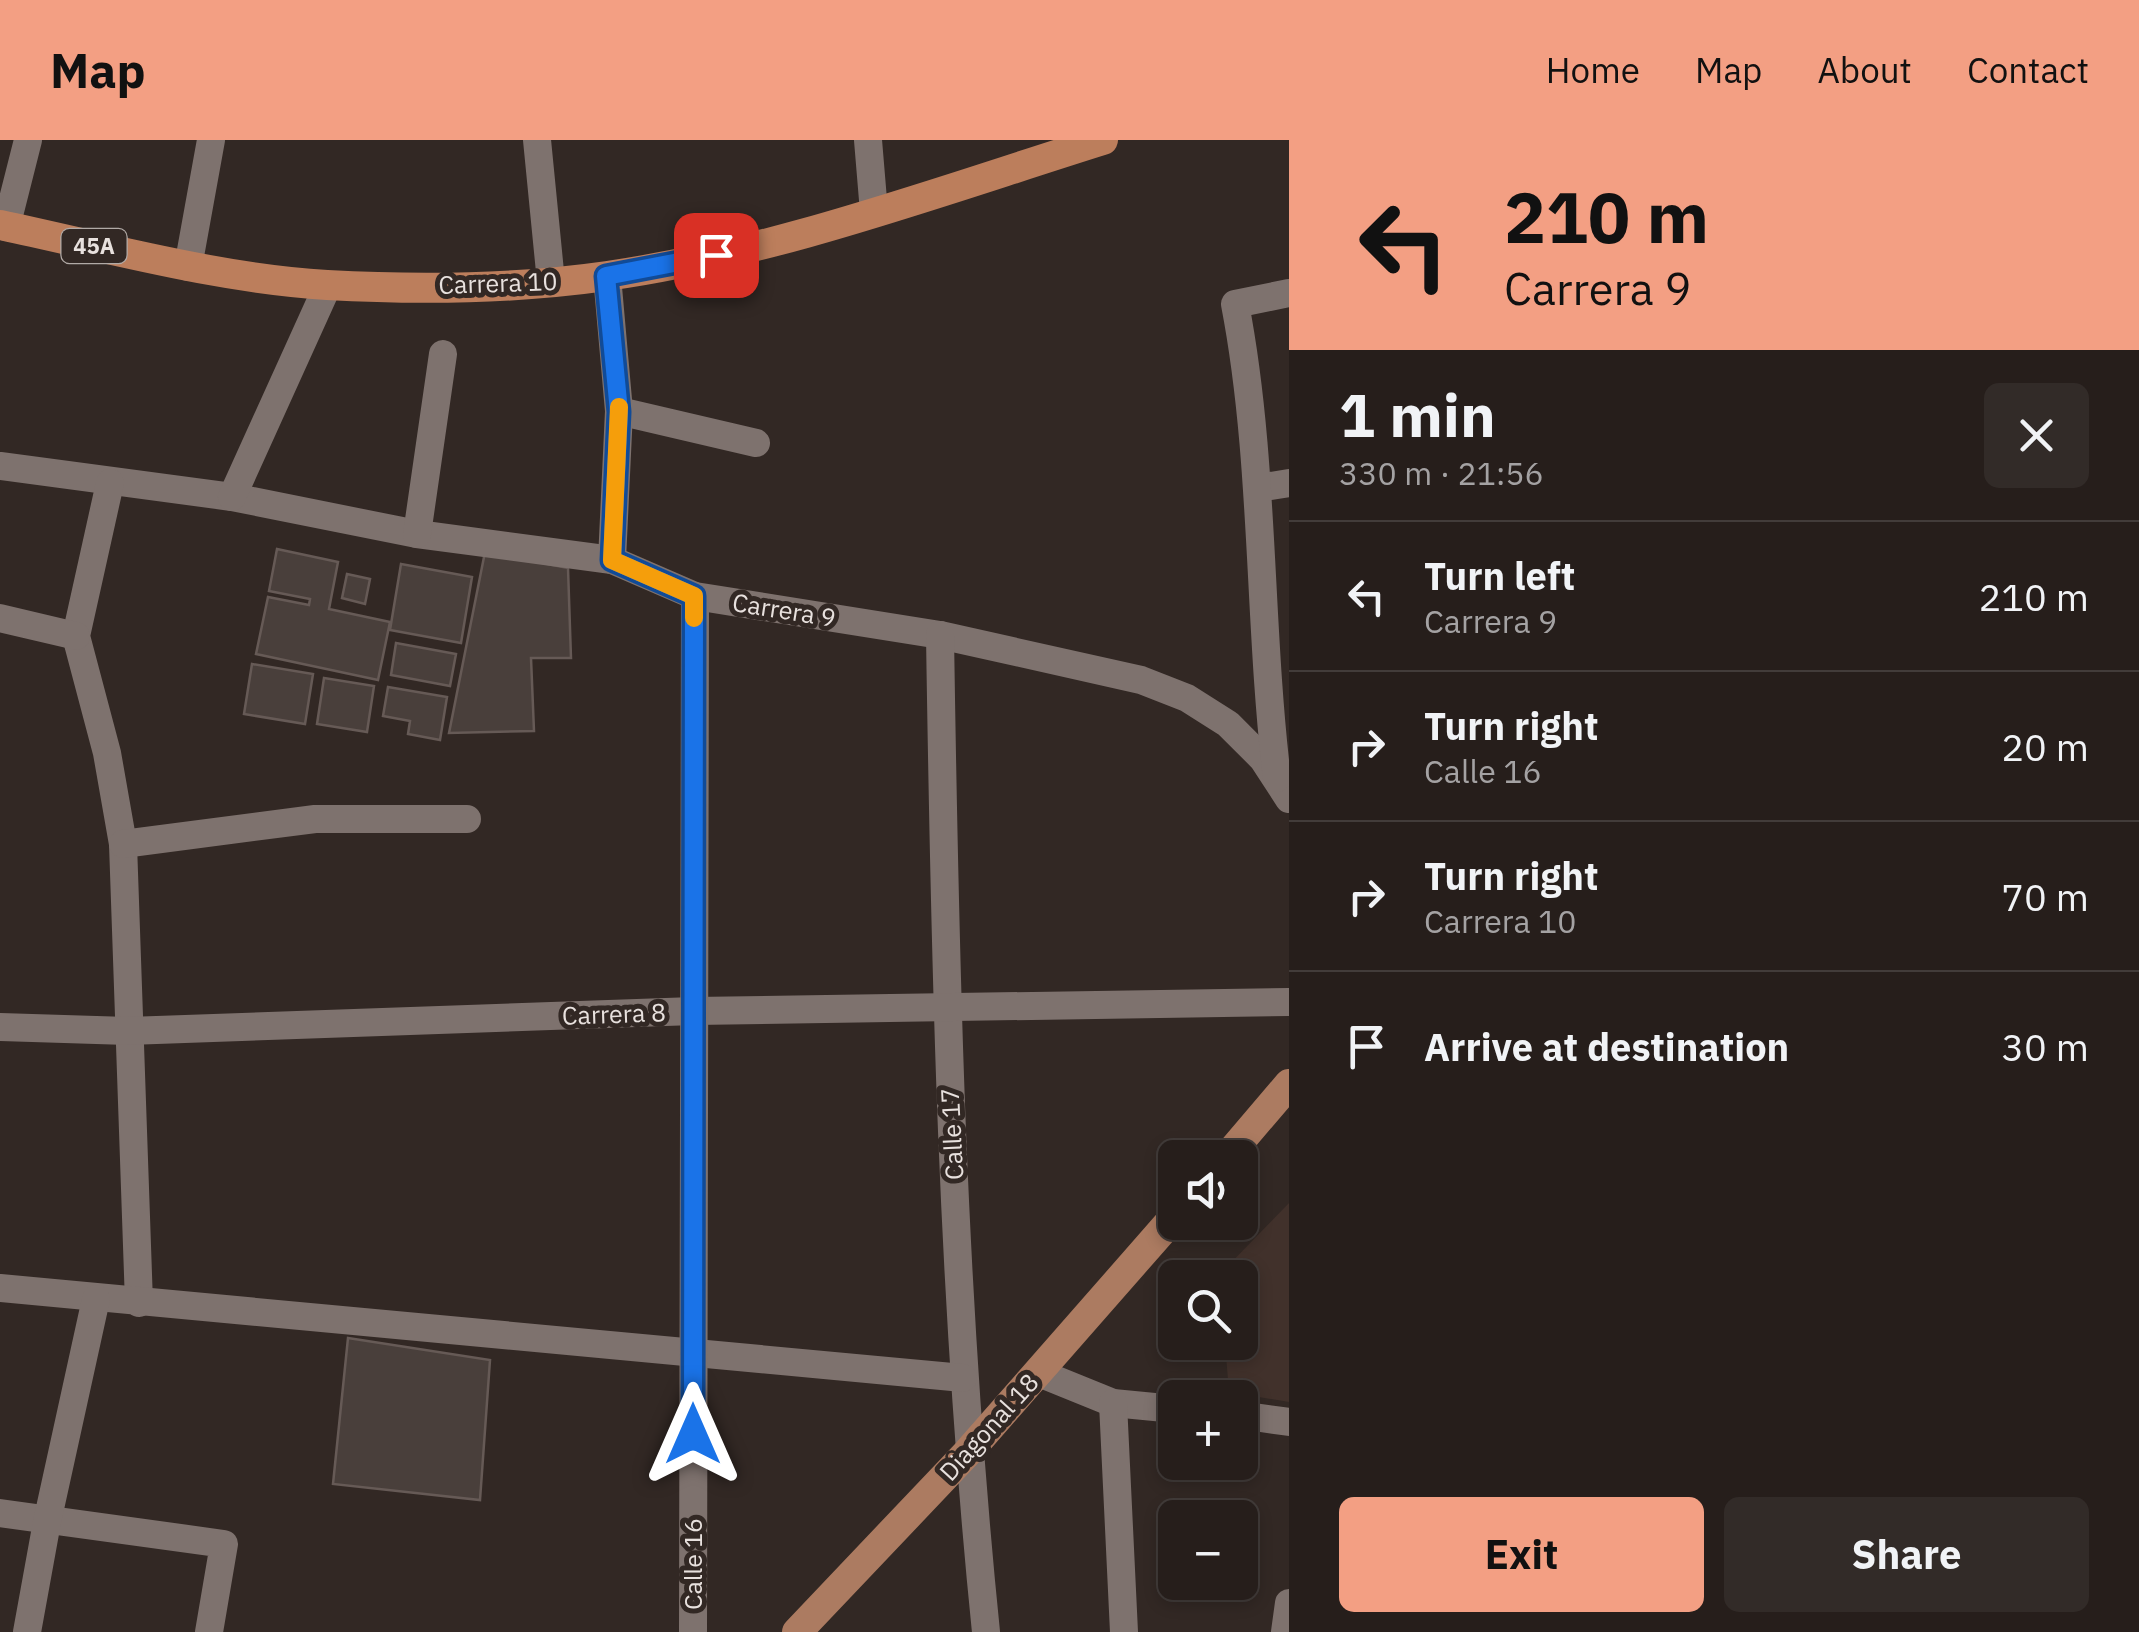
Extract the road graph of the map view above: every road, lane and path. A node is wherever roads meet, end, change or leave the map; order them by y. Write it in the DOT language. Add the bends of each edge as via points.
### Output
graph roads {
  1 [pos="28,140"];
  2 [pos="211,140"];
  3 [pos="538,140"];
  4 [pos="868,140"];
  5 [pos="1103,140"];
  6 [pos="874,212"];
  7 [pos="3,226"];
  8 [pos="188,267"];
  9 [pos="606,276"];
  10 [pos="551,282"];
  11 [pos="328,285"];
  12 [pos="1289,294"];
  13 [pos="443,354"];
  14 [pos="619,412"];
  15 [pos="756,443"];
  16 [pos="0,466"];
  17 [pos="1289,482"];
  18 [pos="110,483"];
  19 [pos="1258,488"];
  20 [pos="232,498"];
  21 [pos="417,534"];
  22 [pos="612,560"];
  23 [pos="694,596"];
  24 [pos="0,618"];
  25 [pos="940,635"];
  26 [pos="76,636"];
  27 [pos="1283,789"];
  28 [pos="467,819"];
  29 [pos="123,844"];
  30 [pos="1289,1002"];
  31 [pos="946,1006"];
  32 [pos="694,1011"];
  33 [pos="0,1026"];
  34 [pos="128,1031"];
  35 [pos="1289,1084"];
  36 [pos="1241,1140"];
  37 [pos="1158,1236"];
  38 [pos="0,1288"];
  39 [pos="96,1299"];
  40 [pos="139,1303"];
  41 [pos="693,1355"];
  42 [pos="1039,1373"];
  43 [pos="964,1378"];
  44 [pos="1113,1404"];
  45 [pos="1158,1408"];
  46 [pos="1258,1418"];
  47 [pos="1289,1422"];
  48 [pos="968,1452"];
  49 [pos="0,1514"];
  50 [pos="47,1522"];
  51 [pos="1289,1603"];
  52 [pos="28,1632"];
  53 [pos="210,1632"];
  54 [pos="692,1632"];
  55 [pos="796,1632"];
  56 [pos="986,1632"];
  57 [pos="1124,1632"];
  58 [pos="1285,1632"];
  1 -- 7 [label="street"];
  2 -- 8 [label="street"];
  3 -- 10 [label="street"];
  4 -- 6 [label="street"];
  5 -- 6 [label="highway, Carrera 10 / 45A"];
  6 -- 9 [label="highway, Carrera 10 / 45A" via="716,255"];
  7 -- 8 [label="highway, Carrera 10 / 45A"];
  8 -- 11 [label="highway, Carrera 10 / 45A"];
  9 -- 10 [label="highway, Carrera 10 / 45A"];
  9 -- 14 [label="street"];
  10 -- 11 [label="highway, Carrera 10 / 45A"];
  11 -- 20 [label="street"];
  12 -- 19 [label="street" via="1235,304"];
  13 -- 21 [label="street"];
  14 -- 15 [label="street"];
  14 -- 22 [label="street"];
  16 -- 18 [label="street, Carrera 9"];
  17 -- 19 [label="street"];
  18 -- 20 [label="street, Carrera 9"];
  18 -- 26 [label="street"];
  19 -- 27 [label="street" via="1267,690"];
  20 -- 21 [label="street, Carrera 9"];
  21 -- 22 [label="street, Carrera 9"];
  22 -- 23 [label="street, Carrera 9"];
  23 -- 25 [label="street, Carrera 9"];
  23 -- 32 [label="street, Calle 16"];
  24 -- 26 [label="street"];
  25 -- 27 [label="street, Carrera 9" via="1164,688 1228,724"];
  25 -- 31 [label="street, Calle 17"];
  26 -- 29 [label="street" via="108,753"];
  28 -- 29 [label="street" via="315,818"];
  29 -- 34 [label="street"];
  30 -- 31 [label="street, Carrera 8"];
  31 -- 32 [label="street, Carrera 8"];
  31 -- 43 [label="street, Calle 17"];
  32 -- 34 [label="street, Carrera 8"];
  32 -- 41 [label="street, Calle 16"];
  33 -- 34 [label="street, Carrera 8"];
  34 -- 40 [label="street"];
  35 -- 36 [label="main road"];
  37 -- 42 [label="main road, Diagonal 18"];
  38 -- 39 [label="street"];
  39 -- 40 [label="street"];
  39 -- 50 [label="street"];
  40 -- 41 [label="street"];
  41 -- 43 [label="street"];
  41 -- 54 [label="street, Calle 16"];
  42 -- 44 [label="street"];
  42 -- 48 [label="main road, Diagonal 18"];
  43 -- 48 [label="street, Calle 17"];
  44 -- 45 [label="street"];
  44 -- 57 [label="street"];
  46 -- 47 [label="street"];
  48 -- 55 [label="main road, Diagonal 18"];
  48 -- 56 [label="street, Calle 17"];
  49 -- 50 [label="street"];
  50 -- 52 [label="street"];
  50 -- 53 [label="street" via="224,1544"];
  51 -- 58 [label="street"];
}
